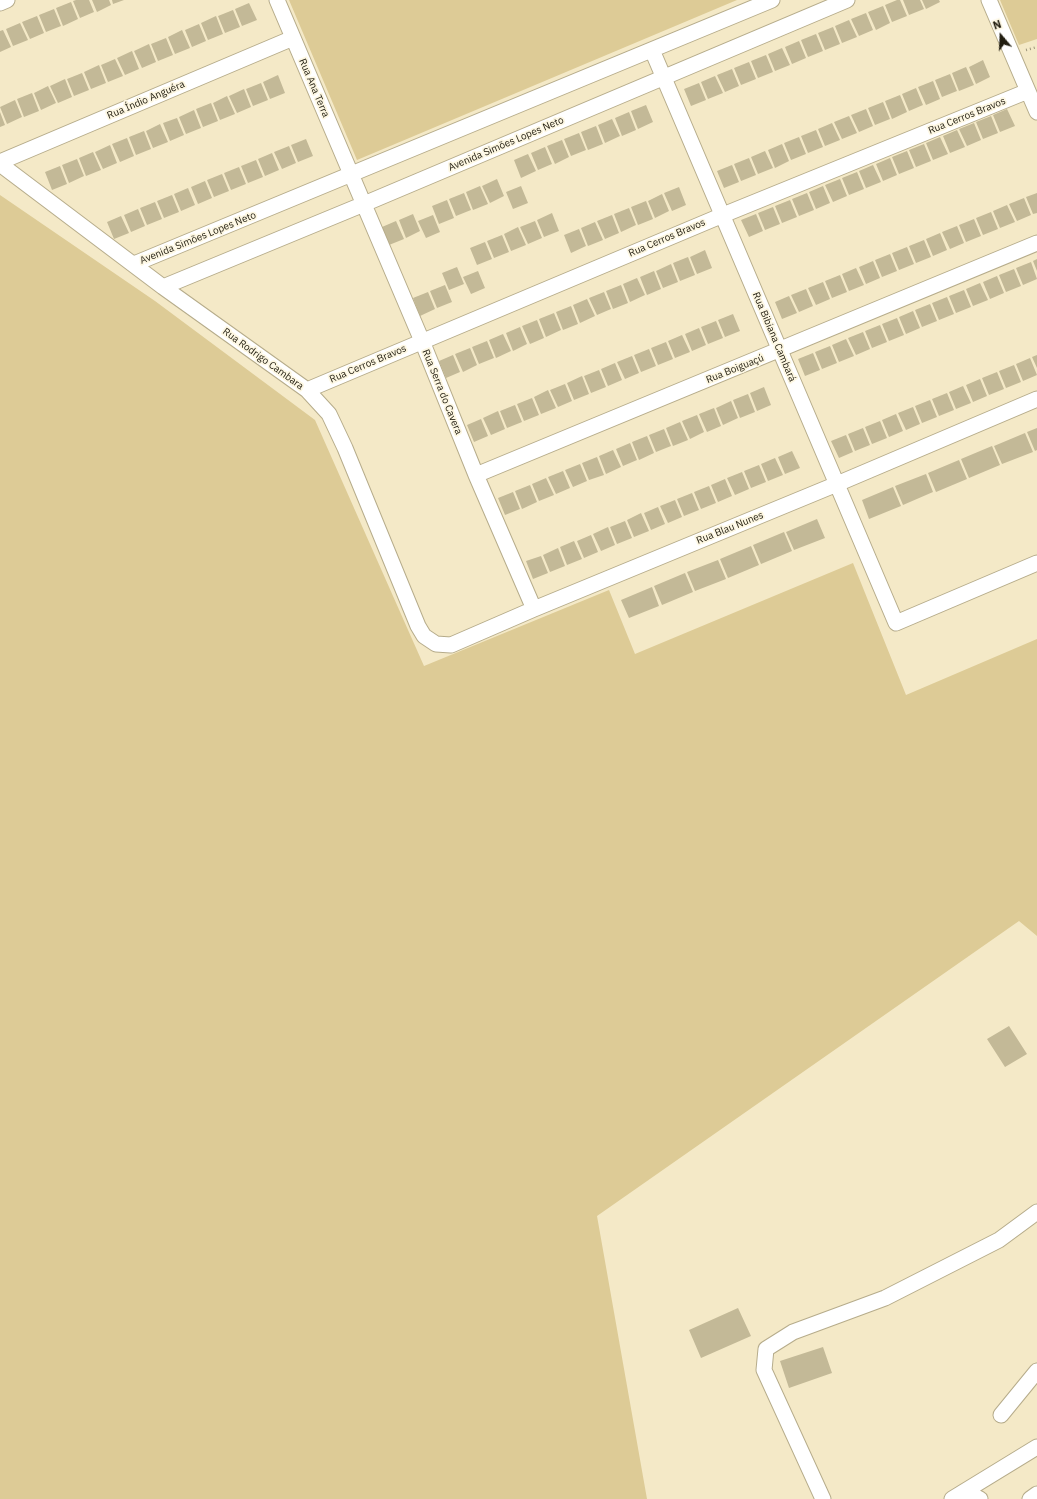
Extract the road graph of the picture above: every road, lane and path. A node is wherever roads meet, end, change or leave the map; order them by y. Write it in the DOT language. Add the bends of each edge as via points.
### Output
graph roads {
  1 [pos="7,0"];
  2 [pos="277,0"];
  3 [pos="772,0"];
  4 [pos="847,0"];
  5 [pos="990,0"];
  6 [pos="0,3"];
  7 [pos="293,38"];
  8 [pos="652,50"];
  9 [pos="664,77"];
  10 [pos="1028,91"];
  11 [pos="1037,112"];
  12 [pos="0,163"];
  13 [pos="351,175"];
  14 [pos="364,204"];
  15 [pos="723,215"];
  16 [pos="1037,243"];
  17 [pos="134,264"];
  18 [pos="163,286"];
  19 [pos="422,341"];
  20 [pos="780,350"];
  21 [pos="307,390"];
  22 [pos="1037,399"];
  23 [pos="476,475"];
  24 [pos="837,484"];
  25 [pos="1037,563"];
  26 [pos="534,609"];
  27 [pos="424,636"];
  28 [pos="1037,1212"];
  29 [pos="1037,1371"];
  30 [pos="1001,1415"];
  31 [pos="1037,1447"];
  32 [pos="965,1491"];
  33 [pos="1037,1494"];
  34 [pos="823,1499"];
  35 [pos="952,1499"];
  36 [pos="980,1499"];
  37 [pos="1030,1499"];
  1 -- 6 [label="street"];
  2 -- 7 [label="street, Rua Ana Terra"];
  3 -- 8 [label="street, Avenida Simões Lopes Neto"];
  4 -- 9 [label="street, Avenida Simões Lopes Neto"];
  5 -- 10 [label="street"];
  7 -- 12 [label="street, Rua Índio Anguéra"];
  7 -- 13 [label="street, Rua Ana Terra"];
  8 -- 9 [label="street, Rua Bibiana Cambará"];
  8 -- 13 [label="street, Avenida Simões Lopes Neto"];
  9 -- 14 [label="street, Avenida Simões Lopes Neto"];
  9 -- 15 [label="street, Rua Bibiana Cambará"];
  10 -- 11 [label="street"];
  10 -- 15 [label="street, Rua Cerros Bravos"];
  12 -- 17 [label="street, Rua Rodrigo Cambara"];
  13 -- 14 [label="street, Rua Serra do Cavera"];
  13 -- 17 [label="street, Avenida Simões Lopes Neto"];
  14 -- 18 [label="street, Avenida Simões Lopes Neto"];
  14 -- 19 [label="street, Rua Serra do Cavera"];
  15 -- 19 [label="street, Rua Cerros Bravos"];
  15 -- 20 [label="street, Rua Bibiana Cambará"];
  16 -- 20 [label="street, Rua Boiguaçú"];
  17 -- 18 [label="street, Rua Rodrigo Cambara"];
  18 -- 21 [label="street, Rua Rodrigo Cambara"];
  19 -- 21 [label="street, Rua Cerros Bravos"];
  19 -- 23 [label="street, Rua Serra do Cavera"];
  20 -- 23 [label="street, Rua Boiguaçú"];
  20 -- 24 [label="street, Rua Bibiana Cambará"];
  21 -- 27 [label="street, Rua Rodrigo Cambara" via="329,414"];
  22 -- 24 [label="street, Rua Blau Nunes"];
  23 -- 26 [label="street, Rua Serra do Cavera"];
  24 -- 25 [label="street, Rua Bibiana Cambará" via="896,623"];
  24 -- 26 [label="street, Rua Blau Nunes"];
  26 -- 27 [label="street, Rua Blau Nunes" via="451,645 436,644"];
  28 -- 34 [label="street" via="999,1240 885,1298 793,1332 766,1349 764,1370"];
  29 -- 30 [label="street"];
  31 -- 32 [label="street"];
  32 -- 35 [label="street"];
  32 -- 36 [label="street"];
  33 -- 37 [label="street"];
}
